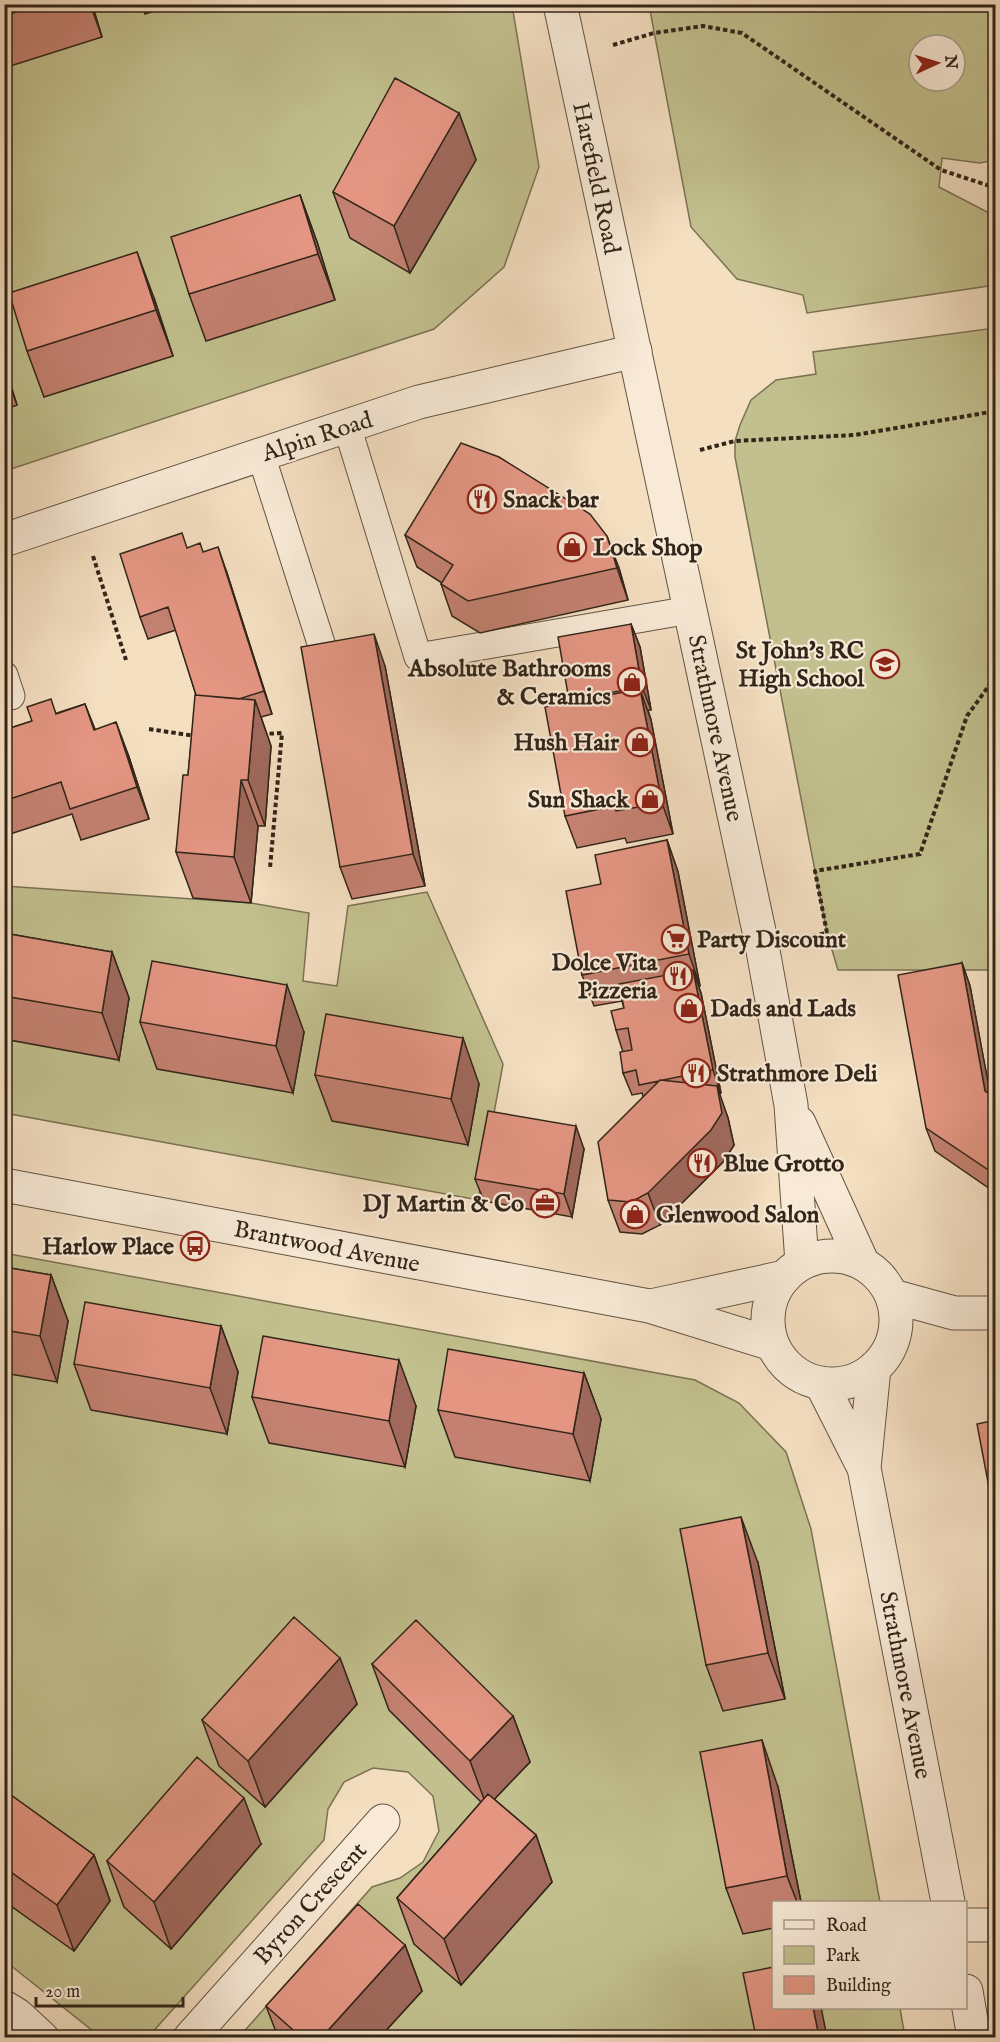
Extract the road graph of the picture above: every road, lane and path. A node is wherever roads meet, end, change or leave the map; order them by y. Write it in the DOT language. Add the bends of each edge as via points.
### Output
graph roads {
  1 [pos="560,4"];
  2 [pos="572,58"];
  3 [pos="996,188"];
  4 [pos="635,351"];
  5 [pos="996,411"];
  6 [pos="346,426"];
  7 [pos="261,455"];
  8 [pos="659,460"];
  9 [pos="81,515"];
  10 [pos="4,540"];
  11 [pos="690,610"];
  12 [pos="126,660"];
  13 [pos="328,665"];
  14 [pos="996,676"];
  15 [pos="149,729"];
  16 [pos="259,734"];
  17 [pos="200,737"];
  18 [pos="270,868"];
  19 [pos="762,945"];
  20 [pos="791,1105"];
  21 [pos="4,1185"];
  22 [pos="863,1264"];
  23 [pos="793,1270"];
  24 [pos="892,1296"];
  25 [pos="649,1306"];
  26 [pos="954,1313"];
  27 [pos="996,1313"];
  28 [pos="894,1337"];
  29 [pos="772,1344"];
  30 [pos="874,1368"];
  31 [pos="821,1383"];
  32 [pos="864,1468"];
  33 [pos="383,1821"];
  34 [pos="948,1901"];
  35 [pos="967,1925"];
  36 [pos="996,1925"];
  37 [pos="967,1997"];
  38 [pos="4,2007"];
  39 [pos="42,2037"];
  40 [pos="190,2037"];
  41 [pos="974,2037"];
  1 -- 2 [label="street, Harefield Road"];
  2 -- 3 [label="path" via="654,33 703,26 742,33 941,170"];
  2 -- 4 [label="street, Harefield Road"];
  4 -- 6 [label="street, Alpin Road" via="419,402"];
  4 -- 8 [label="street, Strathmore Avenue"];
  5 -- 8 [label="path" via="855,435 735,441"];
  6 -- 7 [label="street, Alpin Road"];
  6 -- 11 [label="lane" via="418,657"];
  7 -- 9 [label="street, Alpin Road"];
  7 -- 13 [label="lane"];
  8 -- 11 [label="street, Strathmore Avenue"];
  9 -- 10 [label="street, Alpin Road"];
  9 -- 12 [label="path"];
  11 -- 19 [label="street, Strathmore Avenue"];
  14 -- 19 [label="path" via="967,716 920,854 815,871 827,933"];
  15 -- 17 [label="path"];
  16 -- 18 [label="path" via="282,733"];
  19 -- 20 [label="street, Strathmore Avenue"];
  20 -- 22 [label="street, Strathmore Avenue"];
  20 -- 23 [label="street, Strathmore Avenue"];
  21 -- 25 [label="street, Brantwood Avenue"];
  22 -- 23 [label="street" via="843,1257 822,1257"];
  22 -- 24 [label="street, Strathmore Avenue" via="880,1278"];
  23 -- 25 [label="street, Brantwood Avenue"];
  23 -- 29 [label="street" via="772,1296 768,1320"];
  24 -- 26 [label="street"];
  24 -- 28 [label="street"];
  25 -- 29 [label="street, Brantwood Avenue"];
  26 -- 27 [label="street"];
  26 -- 28 [label="street"];
  28 -- 30 [label="street, Strathmore Avenue"];
  29 -- 31 [label="street, Strathmore Avenue" via="783,1362 801,1376"];
  30 -- 31 [label="street, Strathmore Avenue" via="849,1382"];
  30 -- 32 [label="street, Strathmore Avenue"];
  31 -- 32 [label="street, Strathmore Avenue"];
  32 -- 34 [label="street, Strathmore Avenue"];
  33 -- 40 [label="street, Byron Crescent"];
  35 -- 36 [label="street"];
  37 -- 41 [label="street"];
  38 -- 39 [label="street"];
}
